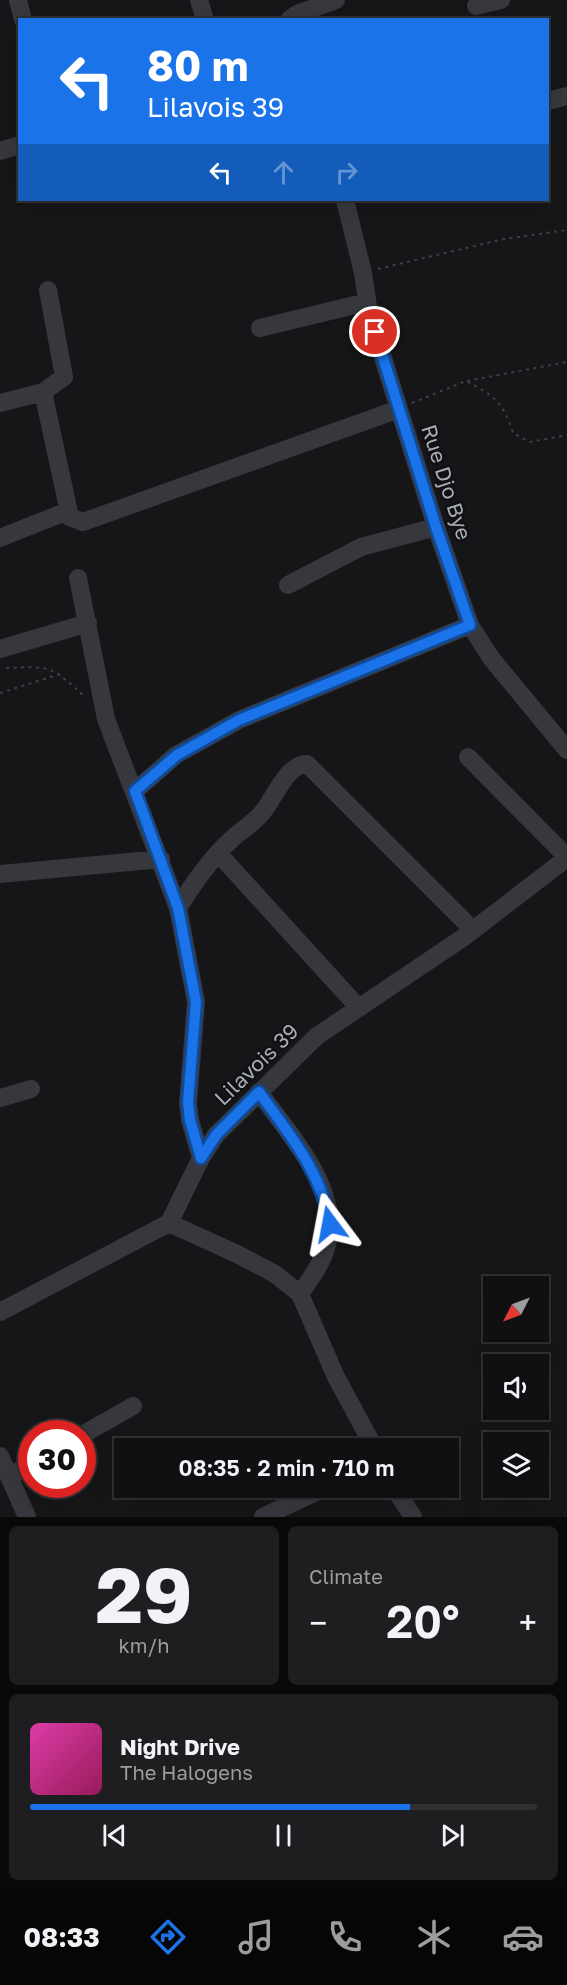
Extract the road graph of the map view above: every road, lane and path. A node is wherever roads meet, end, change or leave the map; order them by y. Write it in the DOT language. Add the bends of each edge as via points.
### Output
graph roads {
  1 [pos="18,0"];
  2 [pos="199,0"];
  3 [pos="336,0"];
  4 [pos="501,0"];
  5 [pos="476,6"];
  6 [pos="22,18"];
  7 [pos="204,18"];
  8 [pos="291,18"];
  9 [pos="567,96"];
  10 [pos="549,101"];
  11 [pos="18,146"];
  12 [pos="0,151"];
  13 [pos="345,201"];
  14 [pos="567,230"];
  15 [pos="363,273"];
  16 [pos="48,290"];
  17 [pos="368,302"];
  18 [pos="261,328"];
  19 [pos="567,362"];
  20 [pos="466,381"];
  21 [pos="43,392"];
  22 [pos="0,403"];
  23 [pos="399,409"];
  24 [pos="567,435"];
  25 [pos="68,511"];
  26 [pos="436,527"];
  27 [pos="0,538"];
  28 [pos="78,578"];
  29 [pos="288,585"];
  30 [pos="88,623"];
  31 [pos="470,625"];
  32 [pos="0,649"];
  33 [pos="6,668"];
  34 [pos="60,674"];
  35 [pos="0,693"];
  36 [pos="86,697"];
  37 [pos="567,750"];
  38 [pos="468,757"];
  39 [pos="135,791"];
  40 [pos="218,853"];
  41 [pos="567,857"];
  42 [pos="161,859"];
  43 [pos="0,874"];
  44 [pos="178,908"];
  45 [pos="473,930"];
  46 [pos="359,1008"];
  47 [pos="31,1089"];
  48 [pos="259,1092"];
  49 [pos="0,1098"];
  50 [pos="201,1158"];
  51 [pos="170,1223"];
  52 [pos="300,1294"];
  53 [pos="0,1312"];
  54 [pos="133,1406"];
  55 [pos="96,1427"];
  56 [pos="369,1438"];
  57 [pos="0,1456"];
  58 [pos="18,1472"];
  59 [pos="10,1476"];
  60 [pos="303,1498"];
  61 [pos="400,1498"];
  62 [pos="27,1517"];
  63 [pos="263,1517"];
  64 [pos="412,1517"];
  1 -- 6 [label="street"];
  2 -- 7 [label="street"];
  3 -- 8 [label="street"];
  4 -- 5 [label="street"];
  9 -- 10 [label="street"];
  11 -- 12 [label="street"];
  13 -- 15 [label="street, Rue Djo Bye"];
  14 -- 15 [label="path" via="504,239"];
  15 -- 17 [label="street, Rue Djo Bye"];
  16 -- 21 [label="street" via="64,377"];
  17 -- 18 [label="street"];
  17 -- 23 [label="street, Rue Djo Bye"];
  19 -- 20 [label="path"];
  20 -- 23 [label="path"];
  20 -- 24 [label="path" via="491,394 505,408 513,433 530,442"];
  21 -- 22 [label="street"];
  21 -- 25 [label="street"];
  23 -- 25 [label="street" via="83,522 72,519"];
  23 -- 26 [label="street, Rue Djo Bye"];
  25 -- 27 [label="street"];
  26 -- 29 [label="street" via="361,548"];
  26 -- 31 [label="street, Rue Djo Bye"];
  28 -- 30 [label="street"];
  30 -- 32 [label="street"];
  30 -- 39 [label="street" via="106,719"];
  31 -- 37 [label="street, Rue Djo Bye" via="491,658"];
  31 -- 39 [label="street" via="239,720 177,755"];
  33 -- 34 [label="path" via="43,666"];
  34 -- 35 [label="path"];
  34 -- 36 [label="path"];
  38 -- 41 [label="street"];
  39 -- 42 [label="street"];
  40 -- 44 [label="street" via="201,870"];
  40 -- 45 [label="street" via="258,818 291,772 307,764"];
  40 -- 46 [label="street"];
  41 -- 45 [label="street, Lilavois 39"];
  42 -- 43 [label="street"];
  42 -- 44 [label="street"];
  44 -- 50 [label="street" via="196,1002 188,1102"];
  45 -- 46 [label="street, Lilavois 39"];
  46 -- 48 [label="street, Lilavois 39" via="317,1036"];
  47 -- 49 [label="street"];
  48 -- 50 [label="street, Lilavois 39" via="216,1135"];
  48 -- 52 [label="street" via="302,1153 327,1207 328,1242"];
  50 -- 51 [label="street, Lilavois 39"];
  51 -- 52 [label="street" via="275,1274"];
  51 -- 53 [label="street"];
  52 -- 56 [label="street" via="336,1377"];
  54 -- 55 [label="street"];
  57 -- 59 [label="street"];
  58 -- 59 [label="street"];
  59 -- 62 [label="street"];
  60 -- 63 [label="street"];
  61 -- 64 [label="street"];
}
